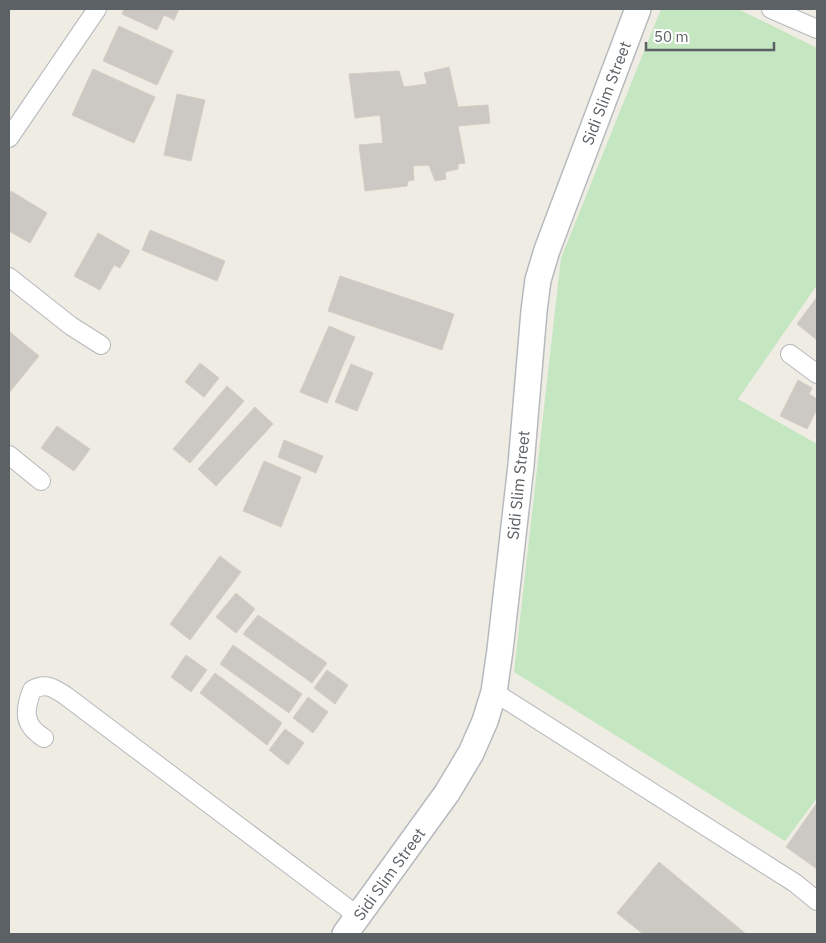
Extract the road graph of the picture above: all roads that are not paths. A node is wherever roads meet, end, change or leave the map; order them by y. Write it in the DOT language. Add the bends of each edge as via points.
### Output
graph roads {
  1 [pos="97,9"];
  2 [pos="638,9"];
  3 [pos="771,9"];
  4 [pos="817,30"];
  5 [pos="9,138"];
  6 [pos="9,277"];
  7 [pos="101,345"];
  8 [pos="790,354"];
  9 [pos="817,374"];
  10 [pos="9,455"];
  11 [pos="41,481"];
  12 [pos="494,692"];
  13 [pos="44,738"];
  14 [pos="817,900"];
  15 [pos="351,925"];
  1 -- 5 [label="street"];
  2 -- 12 [label="main road, Sidi Slim Street" via="538,280 521,465"];
  3 -- 4 [label="street"];
  6 -- 7 [label="street" via="71,326"];
  8 -- 9 [label="street"];
  10 -- 11 [label="street"];
  12 -- 14 [label="street"];
  12 -- 15 [label="main road, Sidi Slim Street" via="471,753 447,793"];
  13 -- 15 [label="street" via="33,731 26,714 32,690 40,685 49,685"];
}
